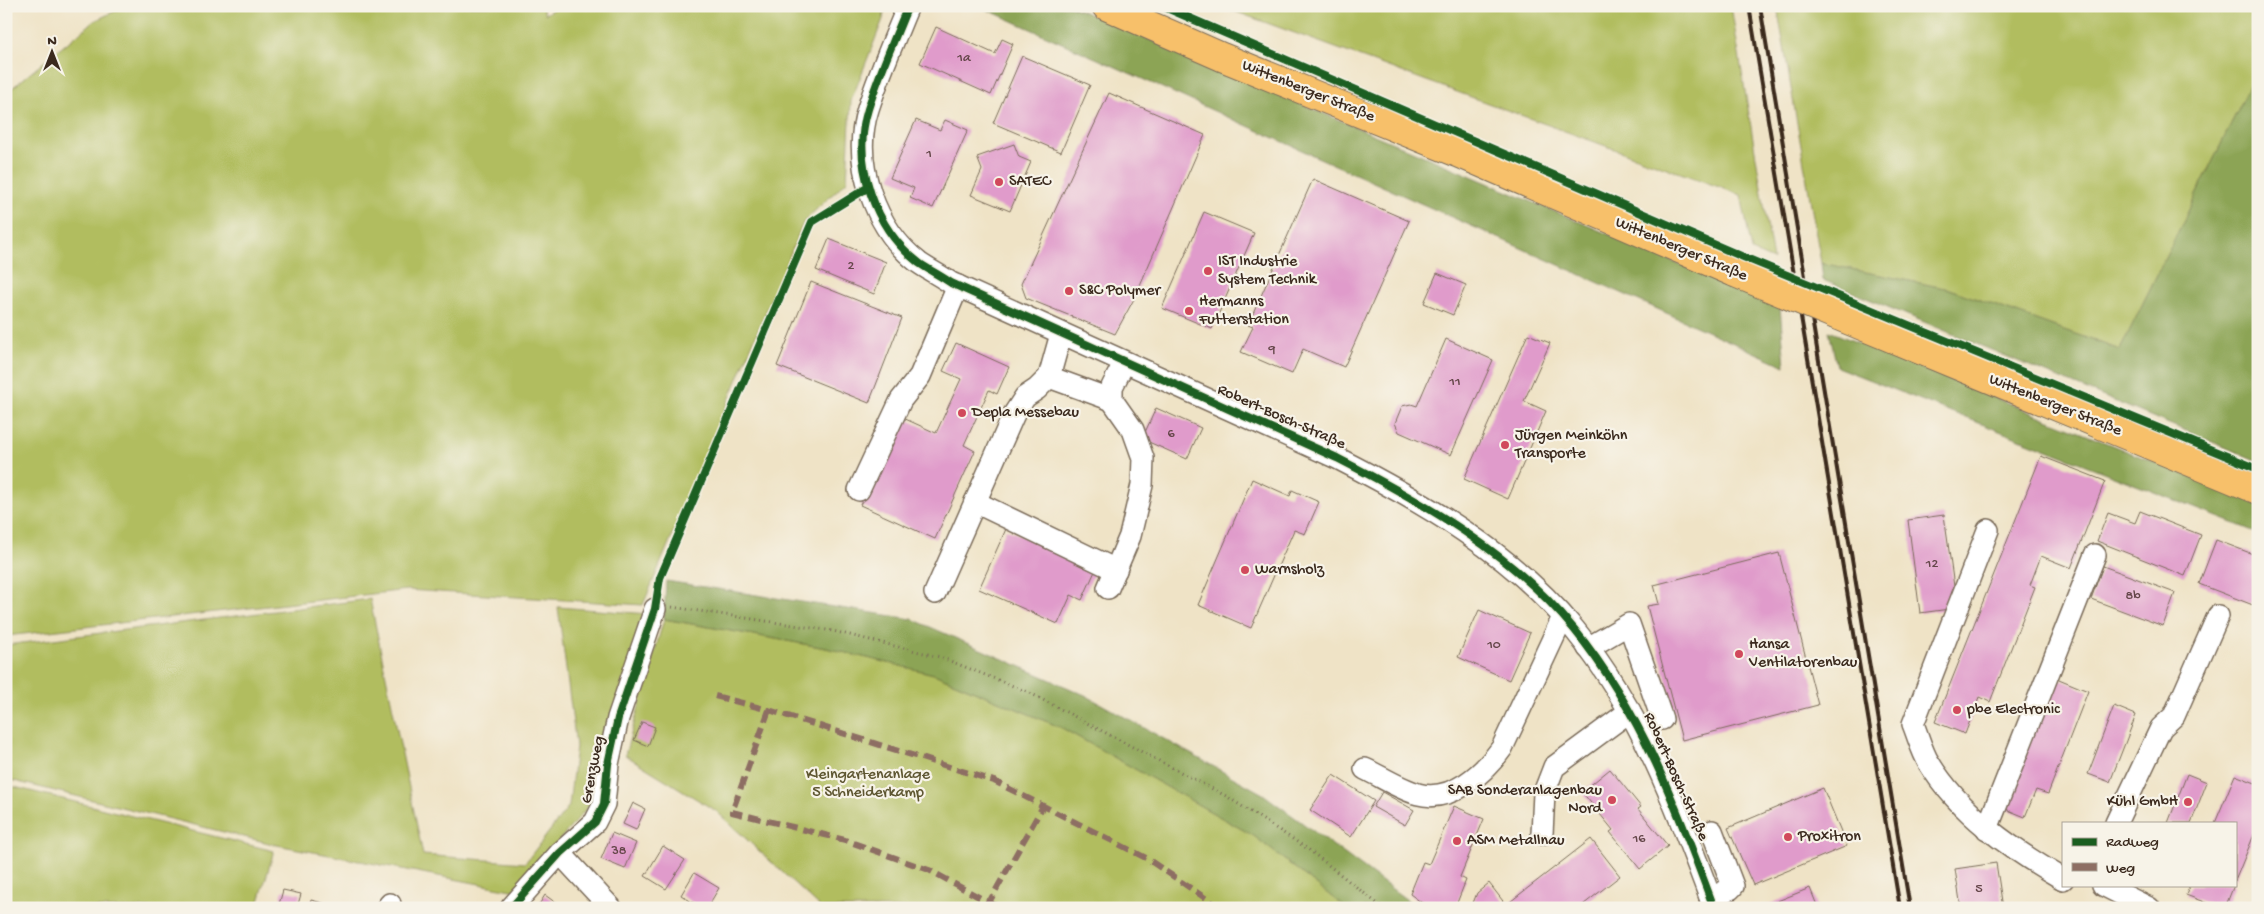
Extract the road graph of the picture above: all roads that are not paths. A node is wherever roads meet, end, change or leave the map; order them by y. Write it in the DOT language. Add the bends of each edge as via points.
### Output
graph roads {
  1 [pos="908,6"];
  2 [pos="1106,6"];
  3 [pos="958,286"];
  4 [pos="1061,334"];
  5 [pos="1124,362"];
  6 [pos="1049,377"];
  7 [pos="1112,400"];
  8 [pos="859,490"];
  9 [pos="2258,490"];
  10 [pos="975,502"];
  11 [pos="1988,530"];
  12 [pos="2095,555"];
  13 [pos="935,593"];
  14 [pos="661,607"];
  15 [pos="2218,616"];
  16 [pos="1563,617"];
  17 [pos="1588,648"];
  18 [pos="1630,711"];
  19 [pos="1662,719"];
  20 [pos="1365,769"];
  21 [pos="2116,822"];
  22 [pos="1987,828"];
  23 [pos="1712,832"];
  24 [pos="1542,834"];
  25 [pos="560,853"];
  26 [pos="2062,878"];
  27 [pos="2105,886"];
  28 [pos="1712,903"];
  29 [pos="510,908"];
  30 [pos="611,908"];
  31 [pos="2149,908"];
  1 -- 3 [label="street, Robert-Bosch-Straße" via="867,110 862,133 862,163 867,188 896,239 918,262"];
  2 -- 9 [label="main road, Wittenberger Straße, bridge" via="1735,273"];
  3 -- 4 [label="street, Robert-Bosch-Straße"];
  3 -- 8 [label="street" via="920,376 901,400"];
  4 -- 5 [label="street, Robert-Bosch-Straße"];
  4 -- 6 [label="street"];
  5 -- 7 [label="street" via="1112,387"];
  5 -- 16 [label="street, Robert-Bosch-Straße" via="1337,458 1433,510 1512,568"];
  6 -- 7 [label="street"];
  6 -- 10 [label="street" via="1038,390 1025,397 1014,414"];
  7 -- 10 [label="street" via="1133,430 1143,458 1142,485 1130,536 1112,579"];
  10 -- 13 [label="street"];
  11 -- 22 [label="street" via="1913,724 1927,761 1947,789"];
  12 -- 22 [label="street"];
  14 -- 25 [label="street, Grenzweg" via="618,718 604,804 595,822"];
  15 -- 21 [label="street" via="2174,716 2161,728"];
  16 -- 17 [label="street, Robert-Bosch-Straße"];
  16 -- 20 [label="street" via="1502,748 1489,766 1470,782 1435,796 1418,794"];
  17 -- 18 [label="street, Robert-Bosch-Straße"];
  17 -- 19 [label="street" via="1629,624"];
  18 -- 24 [label="street" via="1554,767 1544,793"];
  18 -- 28 [label="street, Robert-Bosch-Straße" via="1663,777"];
  22 -- 26 [label="street" via="2022,856"];
  23 -- 28 [label="street" via="1733,886"];
  25 -- 29 [label="street, Grenzweg"];
  25 -- 30 [label="street"];
  27 -- 31 [label="street"];
}
